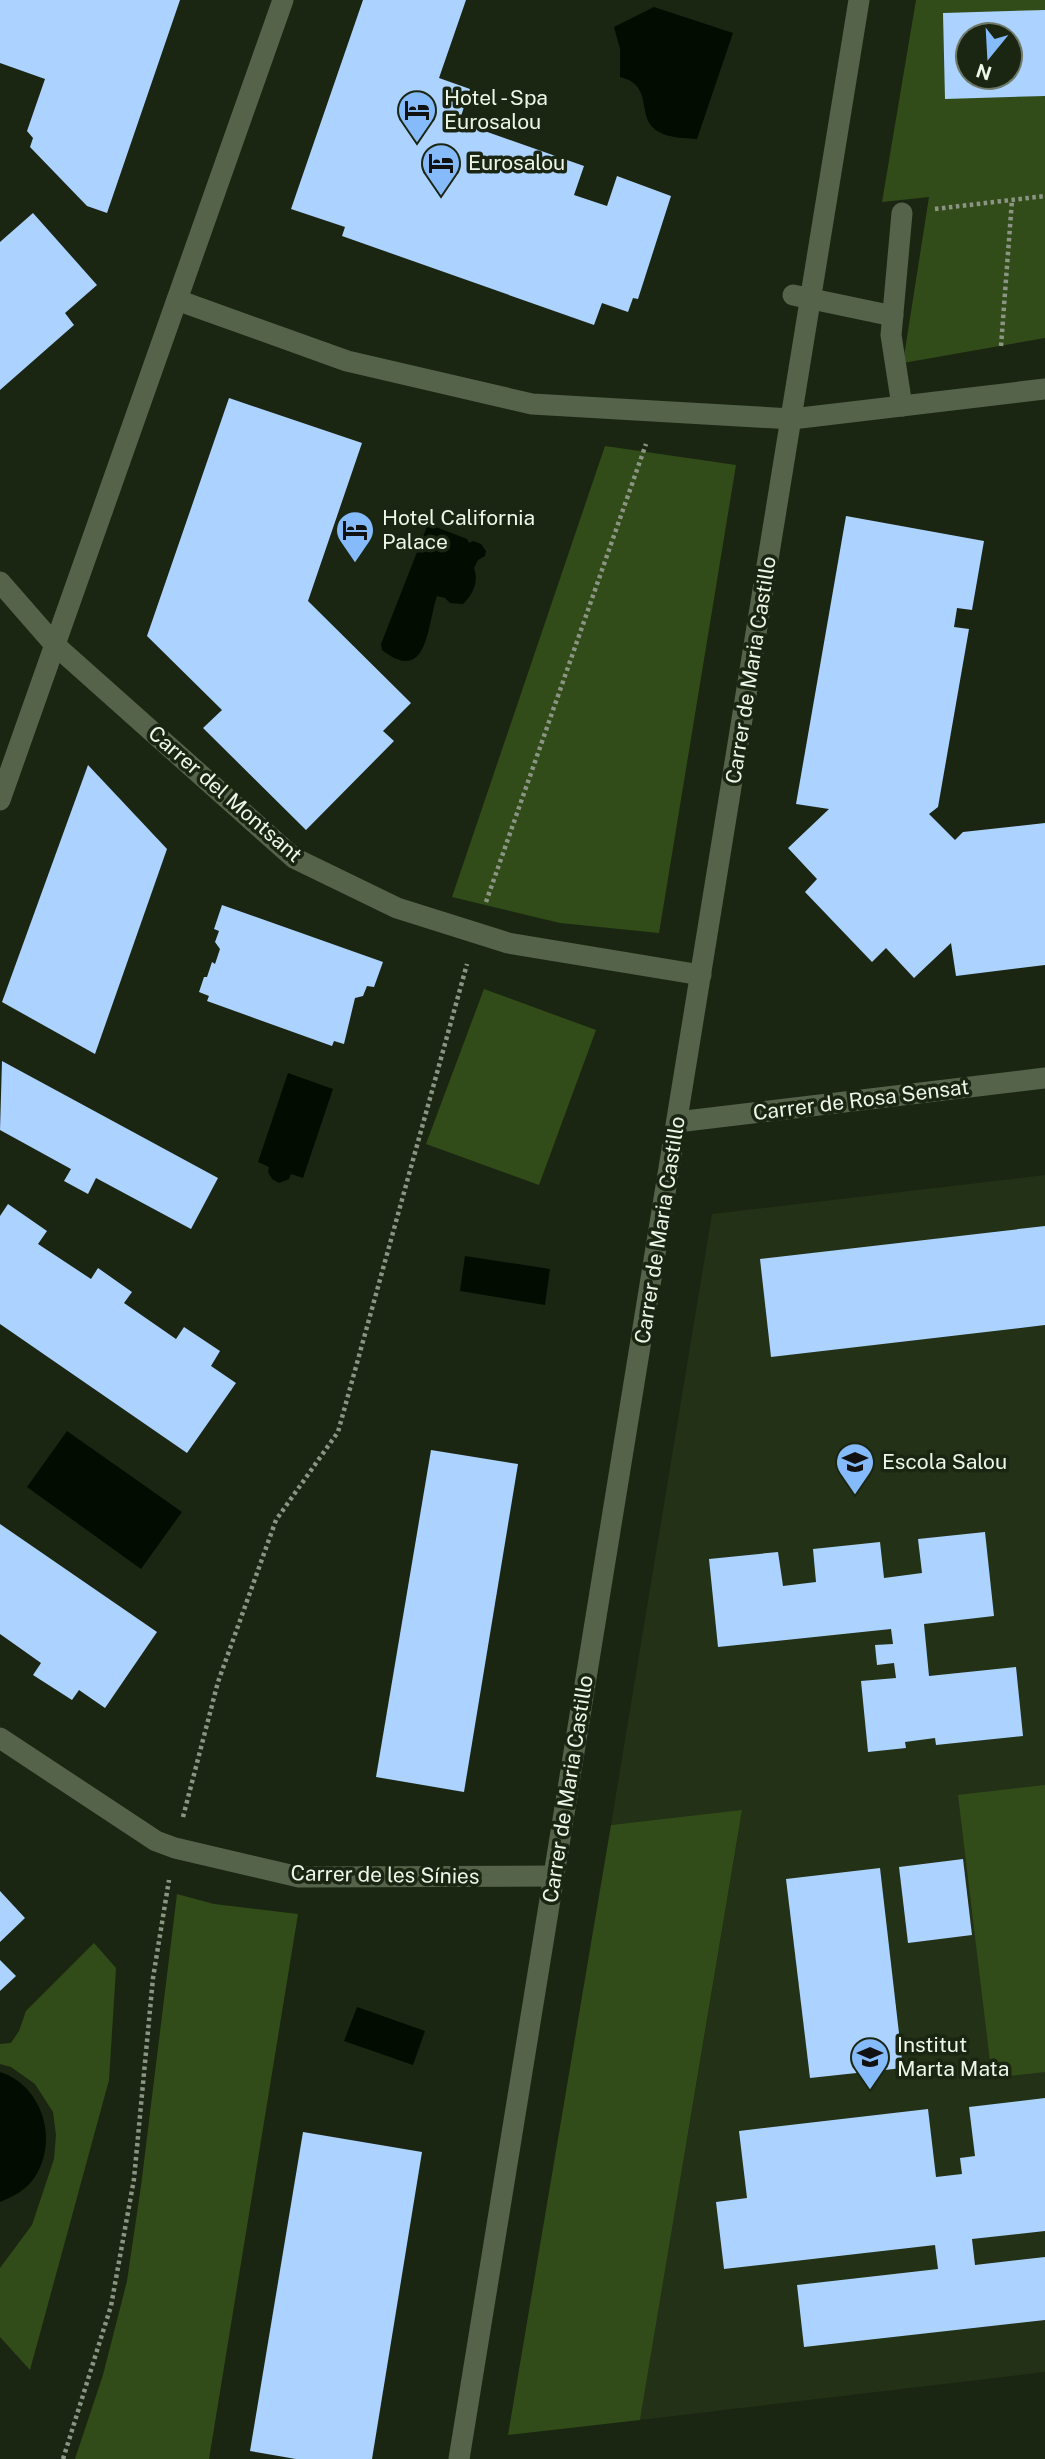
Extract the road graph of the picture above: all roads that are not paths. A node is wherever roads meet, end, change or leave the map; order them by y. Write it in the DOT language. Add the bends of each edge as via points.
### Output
graph roads {
  1 [pos="283,0"];
  2 [pos="859,0"];
  3 [pos="902,213"];
  4 [pos="803,296"];
  5 [pos="177,300"];
  6 [pos="893,316"];
  7 [pos="1045,389"];
  8 [pos="902,406"];
  9 [pos="792,419"];
  10 [pos="0,582"];
  11 [pos="55,645"];
  12 [pos="0,800"];
  13 [pos="701,975"];
  14 [pos="1045,1077"];
  15 [pos="677,1122"];
  16 [pos="0,1738"];
  17 [pos="554,1876"];
  18 [pos="459,2459"];
  1 -- 5 [label="street"];
  2 -- 4 [label="street, Carrer de Maria Castillo"];
  3 -- 6 [label="street"];
  4 -- 6 [label="street"];
  4 -- 9 [label="street, Carrer de Maria Castillo"];
  5 -- 9 [label="street" via="347,361 532,404"];
  5 -- 11 [label="street"];
  6 -- 8 [label="street" via="891,335"];
  7 -- 8 [label="street"];
  8 -- 9 [label="street"];
  9 -- 13 [label="street, Carrer de Maria Castillo"];
  10 -- 11 [label="street, Carrer del Montsant"];
  11 -- 12 [label="street"];
  11 -- 13 [label="street, Carrer del Montsant" via="294,858 397,908 508,943"];
  13 -- 15 [label="street, Carrer de Maria Castillo"];
  14 -- 15 [label="street, Carrer de Rosa Sensat"];
  15 -- 17 [label="street, Carrer de Maria Castillo"];
  16 -- 17 [label="street, Carrer de les Sínies" via="156,1841 175,1848 299,1877"];
  17 -- 18 [label="street, Carrer de Maria Castillo"];
}
